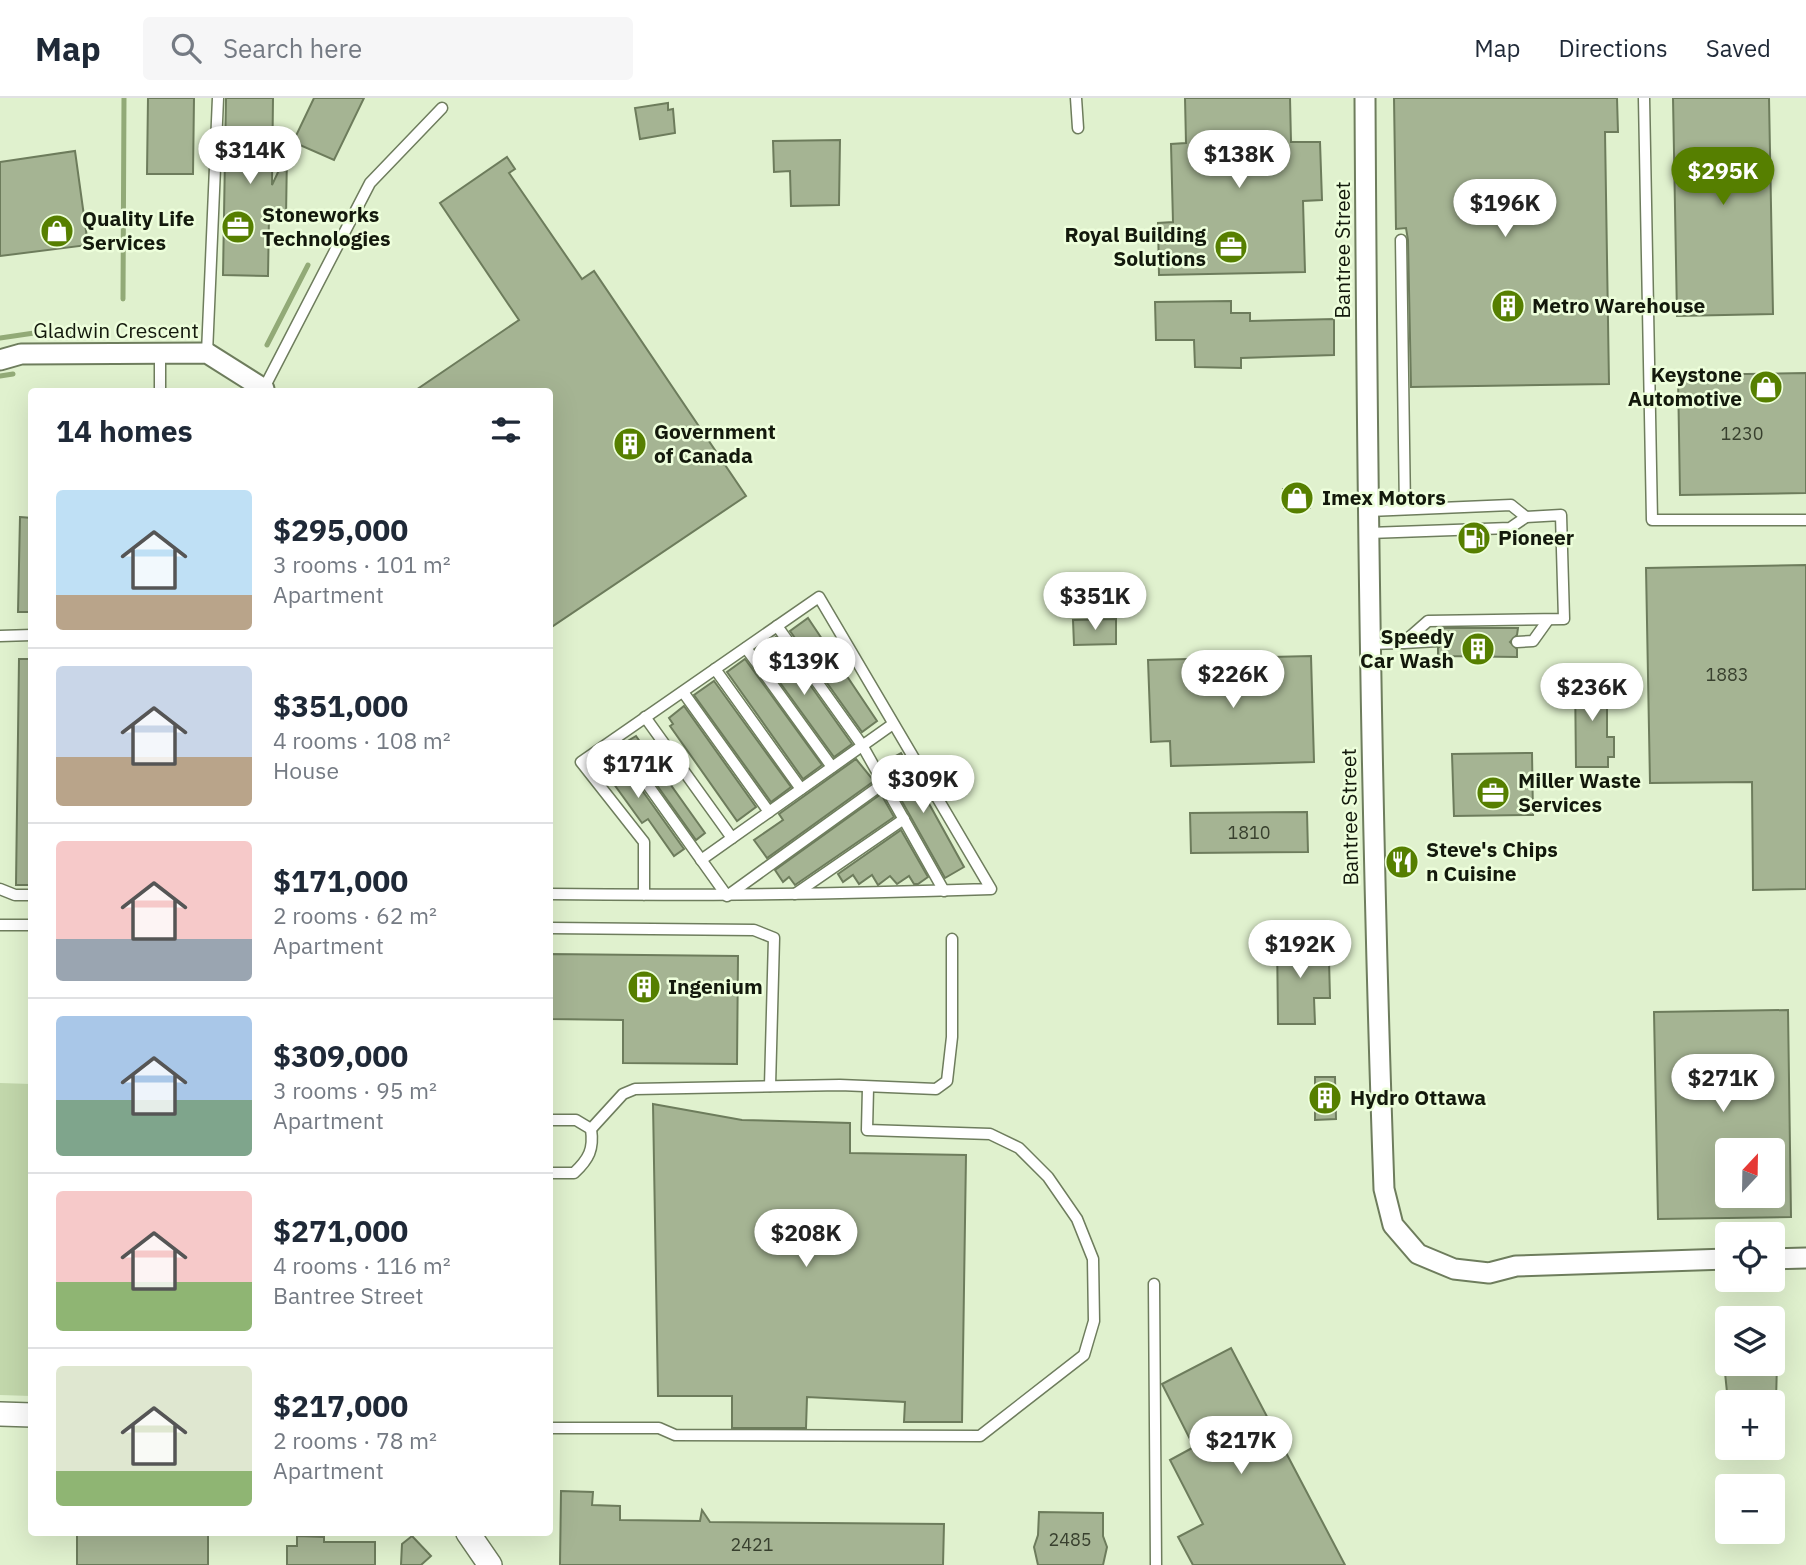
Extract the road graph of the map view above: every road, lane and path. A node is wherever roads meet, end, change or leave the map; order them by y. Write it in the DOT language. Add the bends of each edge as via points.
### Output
graph roads {
  1 [pos="218,98"];
  2 [pos="1076,98"];
  3 [pos="1365,98"];
  4 [pos="1644,98"];
  5 [pos="442,108"];
  6 [pos="1078,128"];
  7 [pos="1401,240"];
  8 [pos="160,353"];
  9 [pos="207,353"];
  10 [pos="0,360"];
  11 [pos="160,388"];
  12 [pos="259,388"];
  13 [pos="265,388"];
  14 [pos="1405,509"];
  15 [pos="1369,511"];
  16 [pos="1526,517"];
  17 [pos="1806,520"];
  18 [pos="1369,533"];
  19 [pos="1548,620"];
  20 [pos="777,626"];
  21 [pos="28,635"];
  22 [pos="0,636"];
  23 [pos="1438,641"];
  24 [pos="1517,642"];
  25 [pos="1403,643"];
  26 [pos="1369,644"];
  27 [pos="746,648"];
  28 [pos="715,669"];
  29 [pos="683,692"];
  30 [pos="645,718"];
  31 [pos="893,724"];
  32 [pos="615,739"];
  33 [pos="862,745"];
  34 [pos="832,767"];
  35 [pos="884,783"];
  36 [pos="801,789"];
  37 [pos="769,812"];
  38 [pos="904,819"];
  39 [pos="732,838"];
  40 [pos="701,860"];
  41 [pos="0,889"];
  42 [pos="944,891"];
  43 [pos="553,894"];
  44 [pos="28,895"];
  45 [pos="644,895"];
  46 [pos="794,895"];
  47 [pos="727,896"];
  48 [pos="0,925"];
  49 [pos="28,925"];
  50 [pos="553,928"];
  51 [pos="952,939"];
  52 [pos="770,1086"];
  53 [pos="868,1088"];
  54 [pos="553,1120"];
  55 [pos="591,1129"];
  56 [pos="553,1173"];
  57 [pos="1806,1258"];
  58 [pos="1715,1259"];
  59 [pos="1785,1259"];
  60 [pos="1154,1284"];
  61 [pos="0,1414"];
  62 [pos="28,1415"];
  63 [pos="553,1428"];
  64 [pos="471,1536"];
  65 [pos="484,1550"];
  66 [pos="1156,1565"];
  1 -- 9 [label="lane"];
  2 -- 6 [label="lane"];
  3 -- 15 [label="street, Bantree Street"];
  4 -- 17 [label="lane" via="1651,520"];
  5 -- 13 [label="lane" via="370,183"];
  7 -- 14 [label="lane"];
  8 -- 9 [label="street, Gladwin Crescent"];
  8 -- 10 [label="street, Gladwin Crescent" via="21,354"];
  8 -- 11 [label="lane"];
  9 -- 12 [label="street, Gladwin Crescent"];
  14 -- 15 [label="lane"];
  14 -- 16 [label="lane" via="1511,505"];
  15 -- 18 [label="street, Bantree Street"];
  16 -- 18 [label="lane" via="1510,528"];
  16 -- 19 [label="lane" via="1561,515 1564,619"];
  18 -- 26 [label="street, Bantree Street"];
  19 -- 24 [label="lane" via="1533,641"];
  19 -- 25 [label="lane" via="1428,621"];
  20 -- 27 [label="lane"];
  20 -- 31 [label="lane" via="818,597"];
  20 -- 33 [label="lane"];
  21 -- 22 [label="lane"];
  23 -- 25 [label="lane"];
  25 -- 26 [label="lane"];
  26 -- 58 [label="street, Bantree Street" via="1384,1189 1393,1225 1418,1254 1454,1269 1489,1273 1516,1266"];
  27 -- 28 [label="lane"];
  27 -- 34 [label="lane"];
  28 -- 29 [label="lane"];
  28 -- 36 [label="lane"];
  29 -- 30 [label="lane"];
  29 -- 37 [label="lane"];
  30 -- 32 [label="lane"];
  30 -- 39 [label="lane"];
  31 -- 33 [label="lane"];
  31 -- 42 [label="lane" via="991,889"];
  32 -- 40 [label="lane"];
  32 -- 45 [label="lane" via="581,762 644,842"];
  33 -- 34 [label="lane"];
  33 -- 35 [label="lane"];
  34 -- 36 [label="lane"];
  35 -- 38 [label="lane"];
  35 -- 47 [label="lane"];
  36 -- 37 [label="lane"];
  37 -- 39 [label="lane"];
  38 -- 42 [label="lane"];
  38 -- 46 [label="lane"];
  39 -- 40 [label="lane"];
  40 -- 47 [label="lane"];
  41 -- 44 [label="lane"];
  42 -- 46 [label="lane"];
  43 -- 45 [label="lane"];
  45 -- 47 [label="lane"];
  46 -- 47 [label="lane"];
  48 -- 49 [label="lane"];
  50 -- 52 [label="lane" via="754,930 774,938"];
  51 -- 53 [label="lane" via="947,1081 936,1089"];
  52 -- 53 [label="lane"];
  52 -- 55 [label="lane" via="635,1089 623,1094"];
  53 -- 63 [label="lane" via="867,1130 990,1134 1019,1148 1048,1177 1077,1219 1093,1259 1094,1321 1084,1356 980,1436 675,1435 659,1428"];
  54 -- 55 [label="lane" via="576,1120"];
  55 -- 56 [label="lane" via="588,1160 574,1173"];
  57 -- 59 [label="street"];
  60 -- 66 [label="lane"];
  61 -- 62 [label="street"];
  64 -- 65 [label="street"];
}
